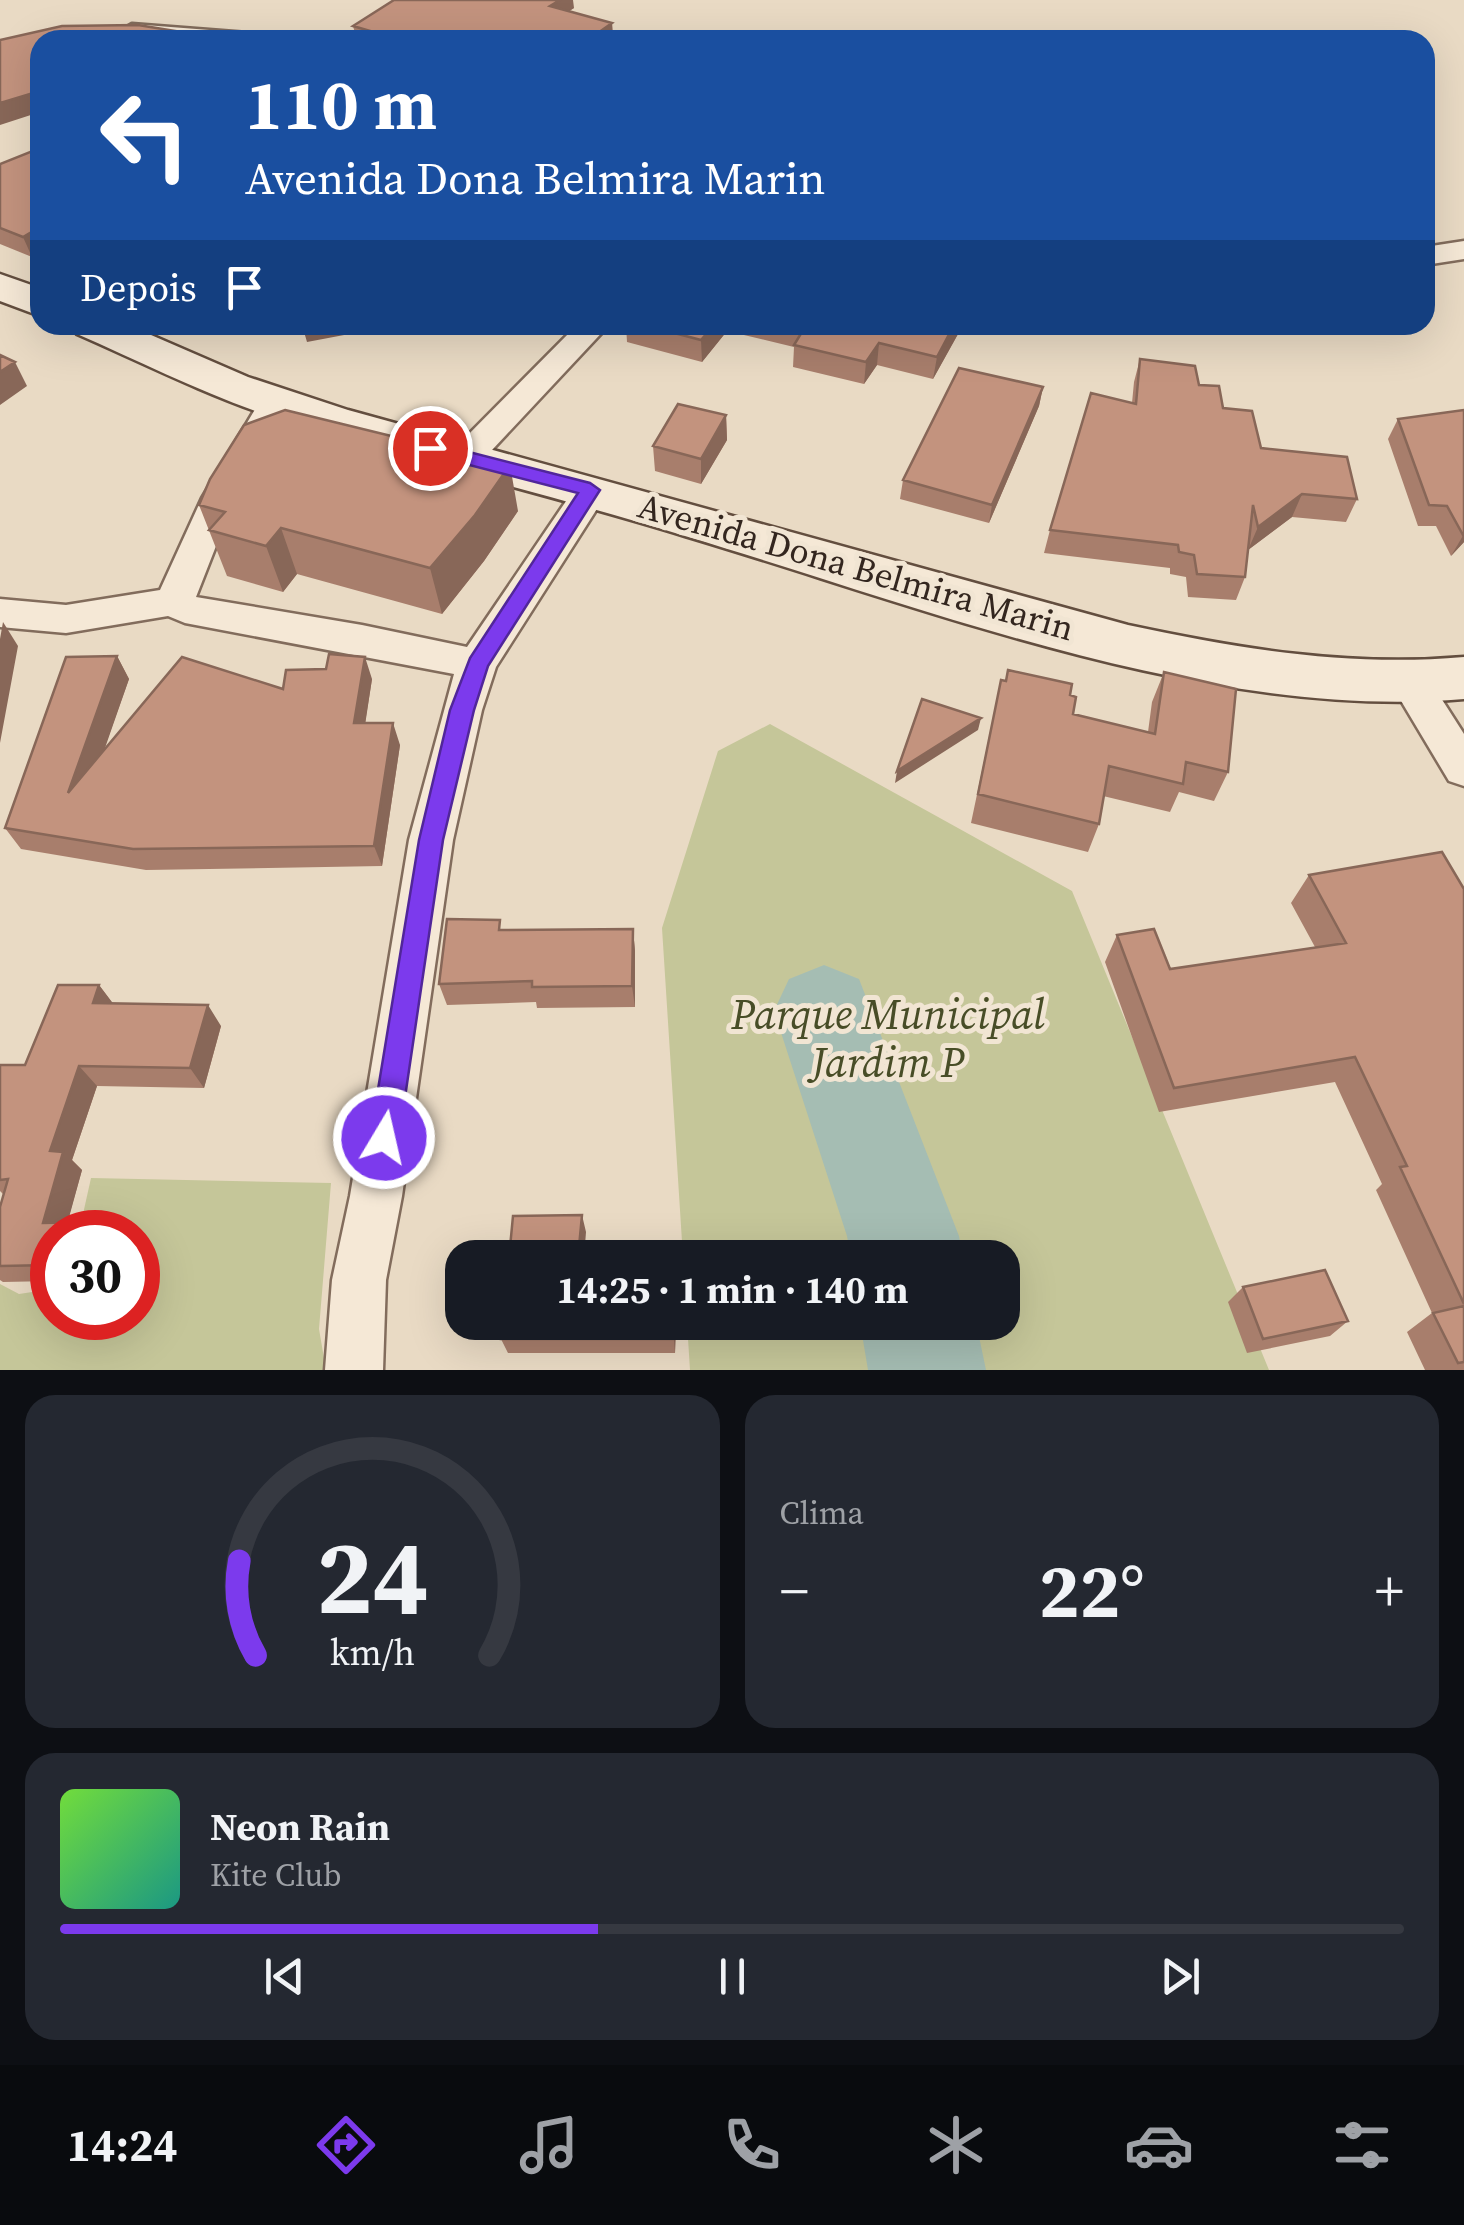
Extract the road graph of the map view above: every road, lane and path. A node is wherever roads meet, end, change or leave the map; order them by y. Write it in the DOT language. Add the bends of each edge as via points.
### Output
graph roads {
  1 [pos="1464,250"];
  2 [pos="1435,254"];
  3 [pos="0,286"];
  4 [pos="30,299"];
  5 [pos="115,335"];
  6 [pos="584,335"];
  7 [pos="275,403"];
  8 [pos="466,458"];
  9 [pos="590,490"];
  10 [pos="175,600"];
  11 [pos="0,613"];
  12 [pos="478,664"];
  13 [pos="1464,678"];
  14 [pos="1411,684"];
  15 [pos="1464,769"];
  16 [pos="354,1370"];
  1 -- 2 [label="street"];
  3 -- 4 [label="main road"];
  5 -- 7 [label="main road, Avenida Dona Belmira Marin"];
  6 -- 8 [label="street"];
  7 -- 8 [label="main road, Avenida Dona Belmira Marin"];
  7 -- 10 [label="street"];
  8 -- 9 [label="main road, Avenida Dona Belmira Marin"];
  9 -- 12 [label="street"];
  9 -- 14 [label="main road, Avenida Dona Belmira Marin" via="1038,624 1302,678"];
  10 -- 11 [label="street" via="74,620"];
  10 -- 12 [label="street" via="186,609"];
  12 -- 16 [label="street" via="431,840 359,1280"];
  13 -- 14 [label="main road, Avenida Dona Belmira Marin"];
  14 -- 15 [label="street"];
}
